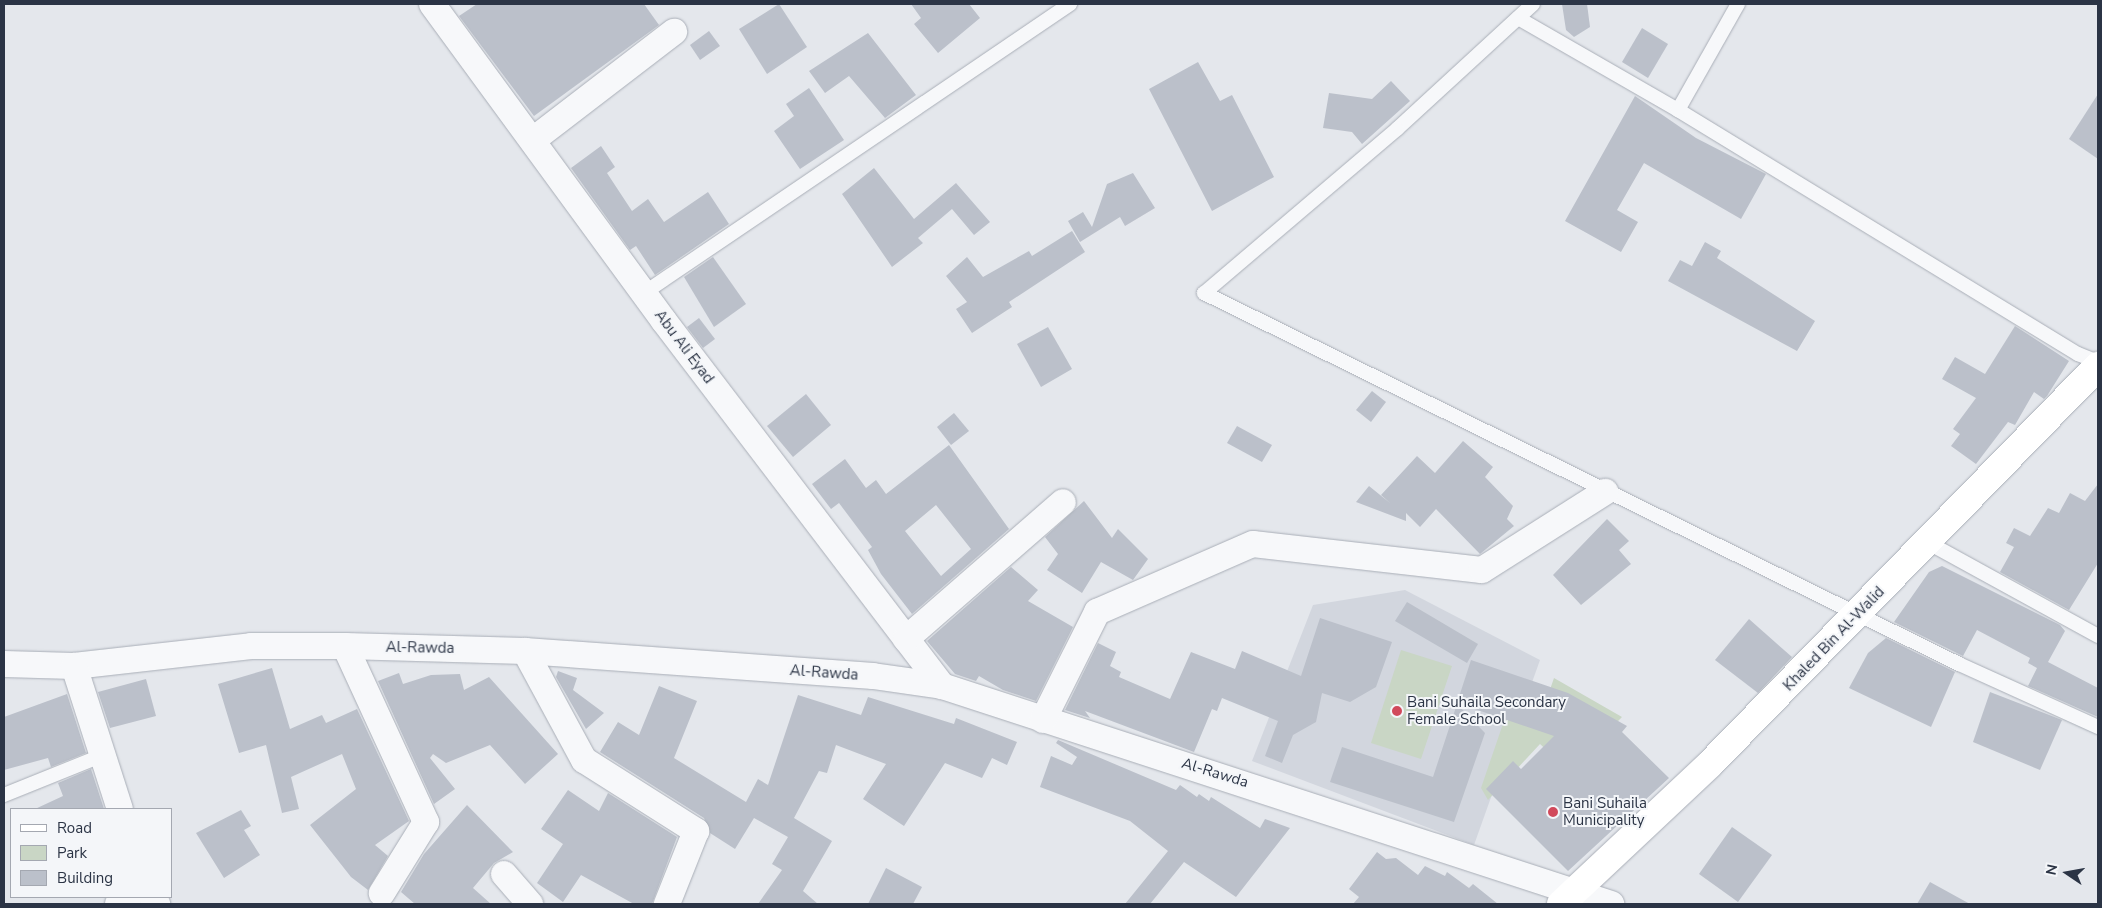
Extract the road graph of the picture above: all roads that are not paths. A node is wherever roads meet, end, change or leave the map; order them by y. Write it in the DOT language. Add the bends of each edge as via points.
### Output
graph roads {
  1 [pos="432,4"];
  2 [pos="1070,4"];
  3 [pos="1533,4"];
  4 [pos="1738,4"];
  5 [pos="1518,18"];
  6 [pos="674,32"];
  7 [pos="1678,110"];
  8 [pos="533,140"];
  9 [pos="644,293"];
  10 [pos="2098,362"];
  11 [pos="2098,366"];
  12 [pos="1605,492"];
  13 [pos="1063,502"];
  14 [pos="1927,542"];
  15 [pos="1860,613"];
  16 [pos="2098,636"];
  17 [pos="906,639"];
  18 [pos="345,646"];
  19 [pos="525,651"];
  20 [pos="4,664"];
  21 [pos="74,666"];
  22 [pos="942,686"];
  23 [pos="1043,720"];
  24 [pos="2098,727"];
  25 [pos="101,756"];
  26 [pos="4,795"];
  27 [pos="120,808"];
  28 [pos="504,874"];
  29 [pos="382,893"];
  30 [pos="1568,899"];
  31 [pos="530,904"];
  32 [pos="666,904"];
  33 [pos="1611,904"];
  1 -- 8 [label="street, Abu Ali Eyad"];
  2 -- 9 [label="lane"];
  3 -- 5 [label="lane"];
  4 -- 7 [label="lane"];
  5 -- 7 [label="lane"];
  5 -- 12 [label="lane" via="1397,129 1204,293"];
  6 -- 8 [label="street"];
  7 -- 10 [label="lane" via="2078,354"];
  8 -- 9 [label="street, Abu Ali Eyad"];
  9 -- 17 [label="street, Abu Ali Eyad"];
  11 -- 14 [label="street, Khaled Bin Al-Walid"];
  12 -- 15 [label="lane"];
  12 -- 23 [label="street" via="1482,570 1253,544 1097,612"];
  13 -- 17 [label="street"];
  14 -- 15 [label="street, Khaled Bin Al-Walid"];
  14 -- 16 [label="lane"];
  15 -- 24 [label="lane" via="1959,664"];
  15 -- 30 [label="street, Khaled Bin Al-Walid"];
  17 -- 22 [label="street, Abu Ali Eyad"];
  18 -- 19 [label="street, Al-Rawda"];
  18 -- 21 [label="street, Al-Rawda" via="251,646"];
  18 -- 29 [label="street" via="426,822"];
  19 -- 22 [label="street, Al-Rawda" via="873,676"];
  19 -- 32 [label="street" via="584,760 696,830"];
  20 -- 21 [label="street, Al-Rawda"];
  21 -- 25 [label="street"];
  22 -- 23 [label="street, Al-Rawda"];
  23 -- 30 [label="street, Al-Rawda" via="1240,780"];
  25 -- 26 [label="lane"];
  25 -- 27 [label="street"];
  28 -- 31 [label="street"];
  30 -- 33 [label="street, Al-Rawda"];
}
